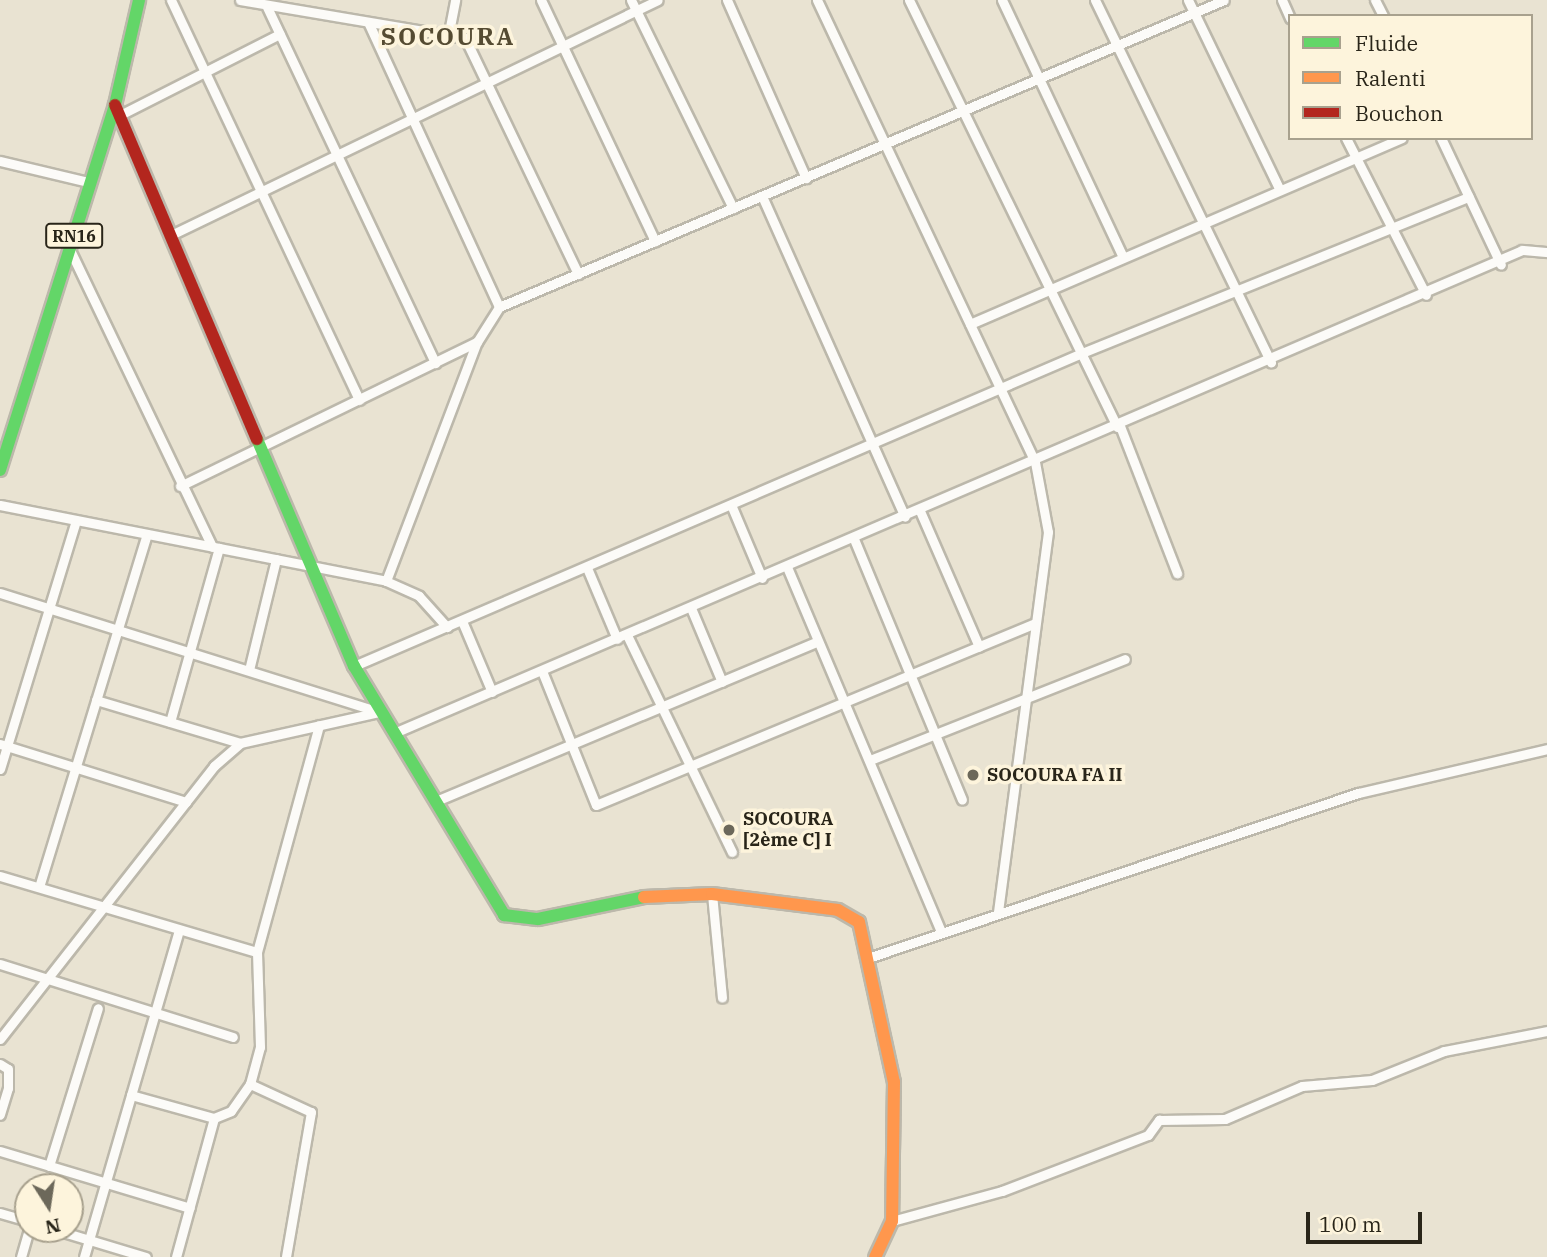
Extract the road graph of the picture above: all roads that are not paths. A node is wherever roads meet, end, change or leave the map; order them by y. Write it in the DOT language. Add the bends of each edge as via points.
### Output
graph roads {
  1 [pos="139,0"];
  2 [pos="172,0"];
  3 [pos="240,0"];
  4 [pos="456,0"];
  5 [pos="541,0"];
  6 [pos="631,0"];
  7 [pos="658,0"];
  8 [pos="727,0"];
  9 [pos="817,0"];
  10 [pos="909,0"];
  11 [pos="1002,0"];
  12 [pos="1095,0"];
  13 [pos="1188,0"];
  14 [pos="1224,0"];
  15 [pos="267,7"];
  16 [pos="636,10"];
  17 [pos="1194,13"];
  18 [pos="369,23"];
  19 [pos="280,34"];
  20 [pos="449,37"];
  21 [pos="562,44"];
  22 [pos="1117,45"];
  23 [pos="205,71"];
  24 [pos="1039,79"];
  25 [pos="487,80"];
  26 [pos="117,110"];
  27 [pos="963,111"];
  28 [pos="412,119"];
  29 [pos="1347,140"];
  30 [pos="1397,140"];
  31 [pos="1442,140"];
  32 [pos="885,144"];
  33 [pos="337,155"];
  34 [pos="1355,158"];
  35 [pos="0,161"];
  36 [pos="806,178"];
  37 [pos="88,182"];
  38 [pos="1280,190"];
  39 [pos="262,192"];
  40 [pos="762,196"];
  41 [pos="1469,197"];
  42 [pos="733,208"];
  43 [pos="1203,224"];
  44 [pos="1391,231"];
  45 [pos="173,234"];
  46 [pos="655,241"];
  47 [pos="70,250"];
  48 [pos="1547,252"];
  49 [pos="1123,257"];
  50 [pos="1501,265"];
  51 [pos="578,274"];
  52 [pos="1050,289"];
  53 [pos="1236,292"];
  54 [pos="1426,295"];
  55 [pos="499,307"];
  56 [pos="970,324"];
  57 [pos="477,342"];
  58 [pos="1082,353"];
  59 [pos="1270,362"];
  60 [pos="435,363"];
  61 [pos="1000,388"];
  62 [pos="359,400"];
  63 [pos="1118,427"];
  64 [pos="264,446"];
  65 [pos="876,446"];
  66 [pos="2,458"];
  67 [pos="1035,463"];
  68 [pos="180,486"];
  69 [pos="0,505"];
  70 [pos="732,507"];
  71 [pos="920,511"];
  72 [pos="905,517"];
  73 [pos="76,520"];
  74 [pos="147,534"];
  75 [pos="854,539"];
  76 [pos="215,547"];
  77 [pos="276,559"];
  78 [pos="787,567"];
  79 [pos="317,568"];
  80 [pos="587,568"];
  81 [pos="1177,573"];
  82 [pos="762,578"];
  83 [pos="386,581"];
  84 [pos="0,593"];
  85 [pos="48,608"];
  86 [pos="691,608"];
  87 [pos="462,621"];
  88 [pos="1035,622"];
  89 [pos="447,627"];
  90 [pos="118,629"];
  91 [pos="627,635"];
  92 [pos="617,639"];
  93 [pos="816,642"];
  94 [pos="979,647"];
  95 [pos="191,652"];
  96 [pos="1125,659"];
  97 [pos="354,666"];
  98 [pos="249,670"];
  99 [pos="542,671"];
  100 [pos="911,676"];
  101 [pos="722,682"];
  102 [pos="492,692"];
  103 [pos="1024,696"];
  104 [pos="96,700"];
  105 [pos="845,702"];
  106 [pos="659,708"];
  107 [pos="379,712"];
  108 [pos="170,722"];
  109 [pos="319,725"];
  110 [pos="394,733"];
  111 [pos="935,735"];
  112 [pos="240,743"];
  113 [pos="571,743"];
  114 [pos="3,745"];
  115 [pos="1547,749"];
  116 [pos="870,760"];
  117 [pos="687,767"];
  118 [pos="76,768"];
  119 [pos="0,769"];
  120 [pos="961,800"];
  121 [pos="436,801"];
  122 [pos="186,802"];
  123 [pos="732,852"];
  124 [pos="0,876"];
  125 [pos="39,887"];
  126 [pos="712,894"];
  127 [pos="105,907"];
  128 [pos="998,911"];
  129 [pos="180,929"];
  130 [pos="940,930"];
  131 [pos="257,952"];
  132 [pos="871,957"];
  133 [pos="0,964"];
  134 [pos="48,979"];
  135 [pos="722,998"];
  136 [pos="98,1008"];
  137 [pos="155,1013"];
  138 [pos="1547,1031"];
  139 [pos="233,1037"];
  140 [pos="0,1039"];
  141 [pos="0,1064"];
  142 [pos="250,1084"];
  143 [pos="131,1095"];
  144 [pos="0,1115"];
  145 [pos="214,1118"];
  146 [pos="0,1151"];
  147 [pos="49,1166"];
  148 [pos="105,1183"];
  149 [pos="190,1208"];
  150 [pos="892,1221"];
  151 [pos="84,1238"];
  152 [pos="89,1240"];
  153 [pos="83,1257"];
  154 [pos="146,1257"];
  155 [pos="176,1257"];
  156 [pos="286,1257"];
  157 [pos="875,1257"];
  1 -- 26 [label="street, RN16"];
  2 -- 23 [label="street"];
  3 -- 15 [label="street"];
  4 -- 20 [label="street"];
  5 -- 21 [label="street"];
  6 -- 16 [label="street"];
  7 -- 16 [label="street"];
  8 -- 36 [label="street"];
  9 -- 32 [label="street"];
  10 -- 27 [label="street"];
  11 -- 24 [label="street"];
  12 -- 22 [label="street"];
  13 -- 17 [label="street"];
  14 -- 17 [label="street"];
  15 -- 18 [label="street"];
  15 -- 19 [label="street"];
  16 -- 21 [label="street"];
  16 -- 42 [label="street"];
  17 -- 22 [label="street"];
  17 -- 38 [label="street"];
  18 -- 20 [label="street"];
  18 -- 28 [label="street"];
  19 -- 23 [label="street"];
  19 -- 33 [label="street"];
  20 -- 25 [label="street" via="465,38"];
  21 -- 25 [label="street"];
  21 -- 46 [label="street"];
  22 -- 24 [label="street"];
  22 -- 43 [label="street"];
  23 -- 26 [label="street"];
  23 -- 39 [label="street"];
  24 -- 27 [label="street"];
  24 -- 49 [label="street"];
  25 -- 28 [label="street"];
  25 -- 51 [label="street"];
  26 -- 37 [label="street, RN16"];
  26 -- 45 [label="street"];
  27 -- 32 [label="street"];
  27 -- 52 [label="street"];
  28 -- 33 [label="street"];
  28 -- 55 [label="street"];
  29 -- 34 [label="street"];
  30 -- 34 [label="street"];
  31 -- 41 [label="street"];
  32 -- 36 [label="street"];
  32 -- 56 [label="street"];
  33 -- 39 [label="street"];
  33 -- 60 [label="street"];
  34 -- 38 [label="street"];
  34 -- 44 [label="street"];
  35 -- 37 [label="street"];
  36 -- 40 [label="street"];
  37 -- 47 [label="street, RN16"];
  38 -- 43 [label="street"];
  39 -- 45 [label="street"];
  39 -- 62 [label="street"];
  40 -- 42 [label="street"];
  40 -- 65 [label="street" via="831,359"];
  41 -- 44 [label="street"];
  41 -- 50 [label="street"];
  42 -- 46 [label="street"];
  43 -- 49 [label="street"];
  43 -- 53 [label="street"];
  44 -- 53 [label="street"];
  44 -- 54 [label="street"];
  45 -- 64 [label="street"];
  46 -- 51 [label="street"];
  47 -- 66 [label="street, RN16"];
  47 -- 68 [label="street"];
  48 -- 50 [label="street" via="1522,250"];
  49 -- 52 [label="street"];
  50 -- 54 [label="street"];
  51 -- 55 [label="street"];
  52 -- 56 [label="street"];
  52 -- 58 [label="street"];
  53 -- 58 [label="street"];
  53 -- 59 [label="street"];
  54 -- 59 [label="street"];
  55 -- 57 [label="street"];
  56 -- 61 [label="street"];
  57 -- 60 [label="street"];
  57 -- 83 [label="street"];
  58 -- 61 [label="street"];
  58 -- 63 [label="street"];
  59 -- 63 [label="street"];
  60 -- 62 [label="street"];
  61 -- 65 [label="street"];
  61 -- 67 [label="street"];
  62 -- 64 [label="street"];
  63 -- 67 [label="street"];
  63 -- 81 [label="street"];
  64 -- 68 [label="street"];
  64 -- 79 [label="street"];
  65 -- 70 [label="street"];
  65 -- 72 [label="street"];
  67 -- 71 [label="street"];
  67 -- 88 [label="street" via="1048,532"];
  68 -- 76 [label="street"];
  69 -- 73 [label="street"];
  70 -- 80 [label="street"];
  70 -- 82 [label="street"];
  71 -- 72 [label="street"];
  71 -- 94 [label="street"];
  72 -- 75 [label="street"];
  73 -- 74 [label="street"];
  73 -- 85 [label="street"];
  74 -- 76 [label="street"];
  74 -- 90 [label="street"];
  75 -- 78 [label="street"];
  75 -- 100 [label="street"];
  76 -- 77 [label="street"];
  76 -- 95 [label="street"];
  77 -- 79 [label="street"];
  77 -- 98 [label="street"];
  78 -- 82 [label="street"];
  78 -- 93 [label="street"];
  79 -- 83 [label="street"];
  79 -- 97 [label="street"];
  80 -- 87 [label="street"];
  80 -- 92 [label="street"];
  82 -- 86 [label="street"];
  83 -- 89 [label="street" via="419,596"];
  84 -- 85 [label="street"];
  85 -- 90 [label="street"];
  85 -- 114 [label="street"];
  86 -- 91 [label="street"];
  86 -- 101 [label="street"];
  87 -- 89 [label="street"];
  87 -- 102 [label="street"];
  88 -- 94 [label="street"];
  88 -- 103 [label="street"];
  89 -- 97 [label="street"];
  90 -- 95 [label="street"];
  90 -- 104 [label="street"];
  91 -- 92 [label="street"];
  91 -- 106 [label="street"];
  92 -- 99 [label="street"];
  93 -- 101 [label="street"];
  93 -- 105 [label="street"];
  94 -- 100 [label="street"];
  95 -- 98 [label="street"];
  95 -- 108 [label="street"];
  96 -- 103 [label="street"];
  97 -- 107 [label="street"];
  98 -- 107 [label="street"];
  99 -- 102 [label="street"];
  99 -- 113 [label="street"];
  100 -- 105 [label="street"];
  100 -- 111 [label="street"];
  101 -- 106 [label="street"];
  102 -- 110 [label="street"];
  103 -- 111 [label="street"];
  103 -- 128 [label="street"];
  104 -- 108 [label="street"];
  104 -- 118 [label="street"];
  105 -- 116 [label="street"];
  105 -- 117 [label="street"];
  106 -- 113 [label="street"];
  106 -- 117 [label="street"];
  107 -- 109 [label="street"];
  107 -- 110 [label="street"];
  108 -- 112 [label="street"];
  109 -- 112 [label="street"];
  109 -- 131 [label="street"];
  110 -- 121 [label="street"];
  111 -- 116 [label="street"];
  111 -- 120 [label="street"];
  112 -- 122 [label="street"];
  113 -- 117 [label="street" via="596,805"];
  113 -- 121 [label="street"];
  114 -- 118 [label="street"];
  114 -- 119 [label="street"];
  115 -- 128 [label="street" via="1358,793"];
  116 -- 130 [label="street"];
  117 -- 123 [label="street"];
  118 -- 122 [label="street"];
  118 -- 125 [label="street"];
  121 -- 126 [label="street" via="513,921 627,898"];
  122 -- 127 [label="street"];
  124 -- 125 [label="street"];
  125 -- 127 [label="street"];
  126 -- 132 [label="street" via="852,915"];
  126 -- 135 [label="street"];
  127 -- 129 [label="street"];
  127 -- 134 [label="street"];
  128 -- 130 [label="street"];
  129 -- 131 [label="street"];
  129 -- 137 [label="street"];
  130 -- 132 [label="street"];
  131 -- 142 [label="street" via="260,1047"];
  132 -- 150 [label="street" via="894,1082"];
  133 -- 134 [label="street"];
  134 -- 137 [label="street"];
  134 -- 140 [label="street"];
  136 -- 147 [label="street"];
  137 -- 139 [label="street"];
  137 -- 143 [label="street"];
  138 -- 150 [label="street" via="1444,1051 1372,1080 1302,1086 1225,1119 1159,1120 1148,1135 1002,1191"];
  141 -- 144 [label="street" via="8,1069"];
  142 -- 145 [label="street" via="231,1111"];
  142 -- 156 [label="street" via="311,1112"];
  143 -- 145 [label="street"];
  143 -- 148 [label="street"];
  145 -- 149 [label="street"];
  146 -- 147 [label="street"];
  147 -- 148 [label="street"];
  148 -- 149 [label="street"];
  148 -- 152 [label="street"];
  149 -- 155 [label="street"];
  150 -- 157 [label="street"];
  151 -- 152 [label="street"];
  152 -- 153 [label="street"];
  152 -- 154 [label="street"];
}
